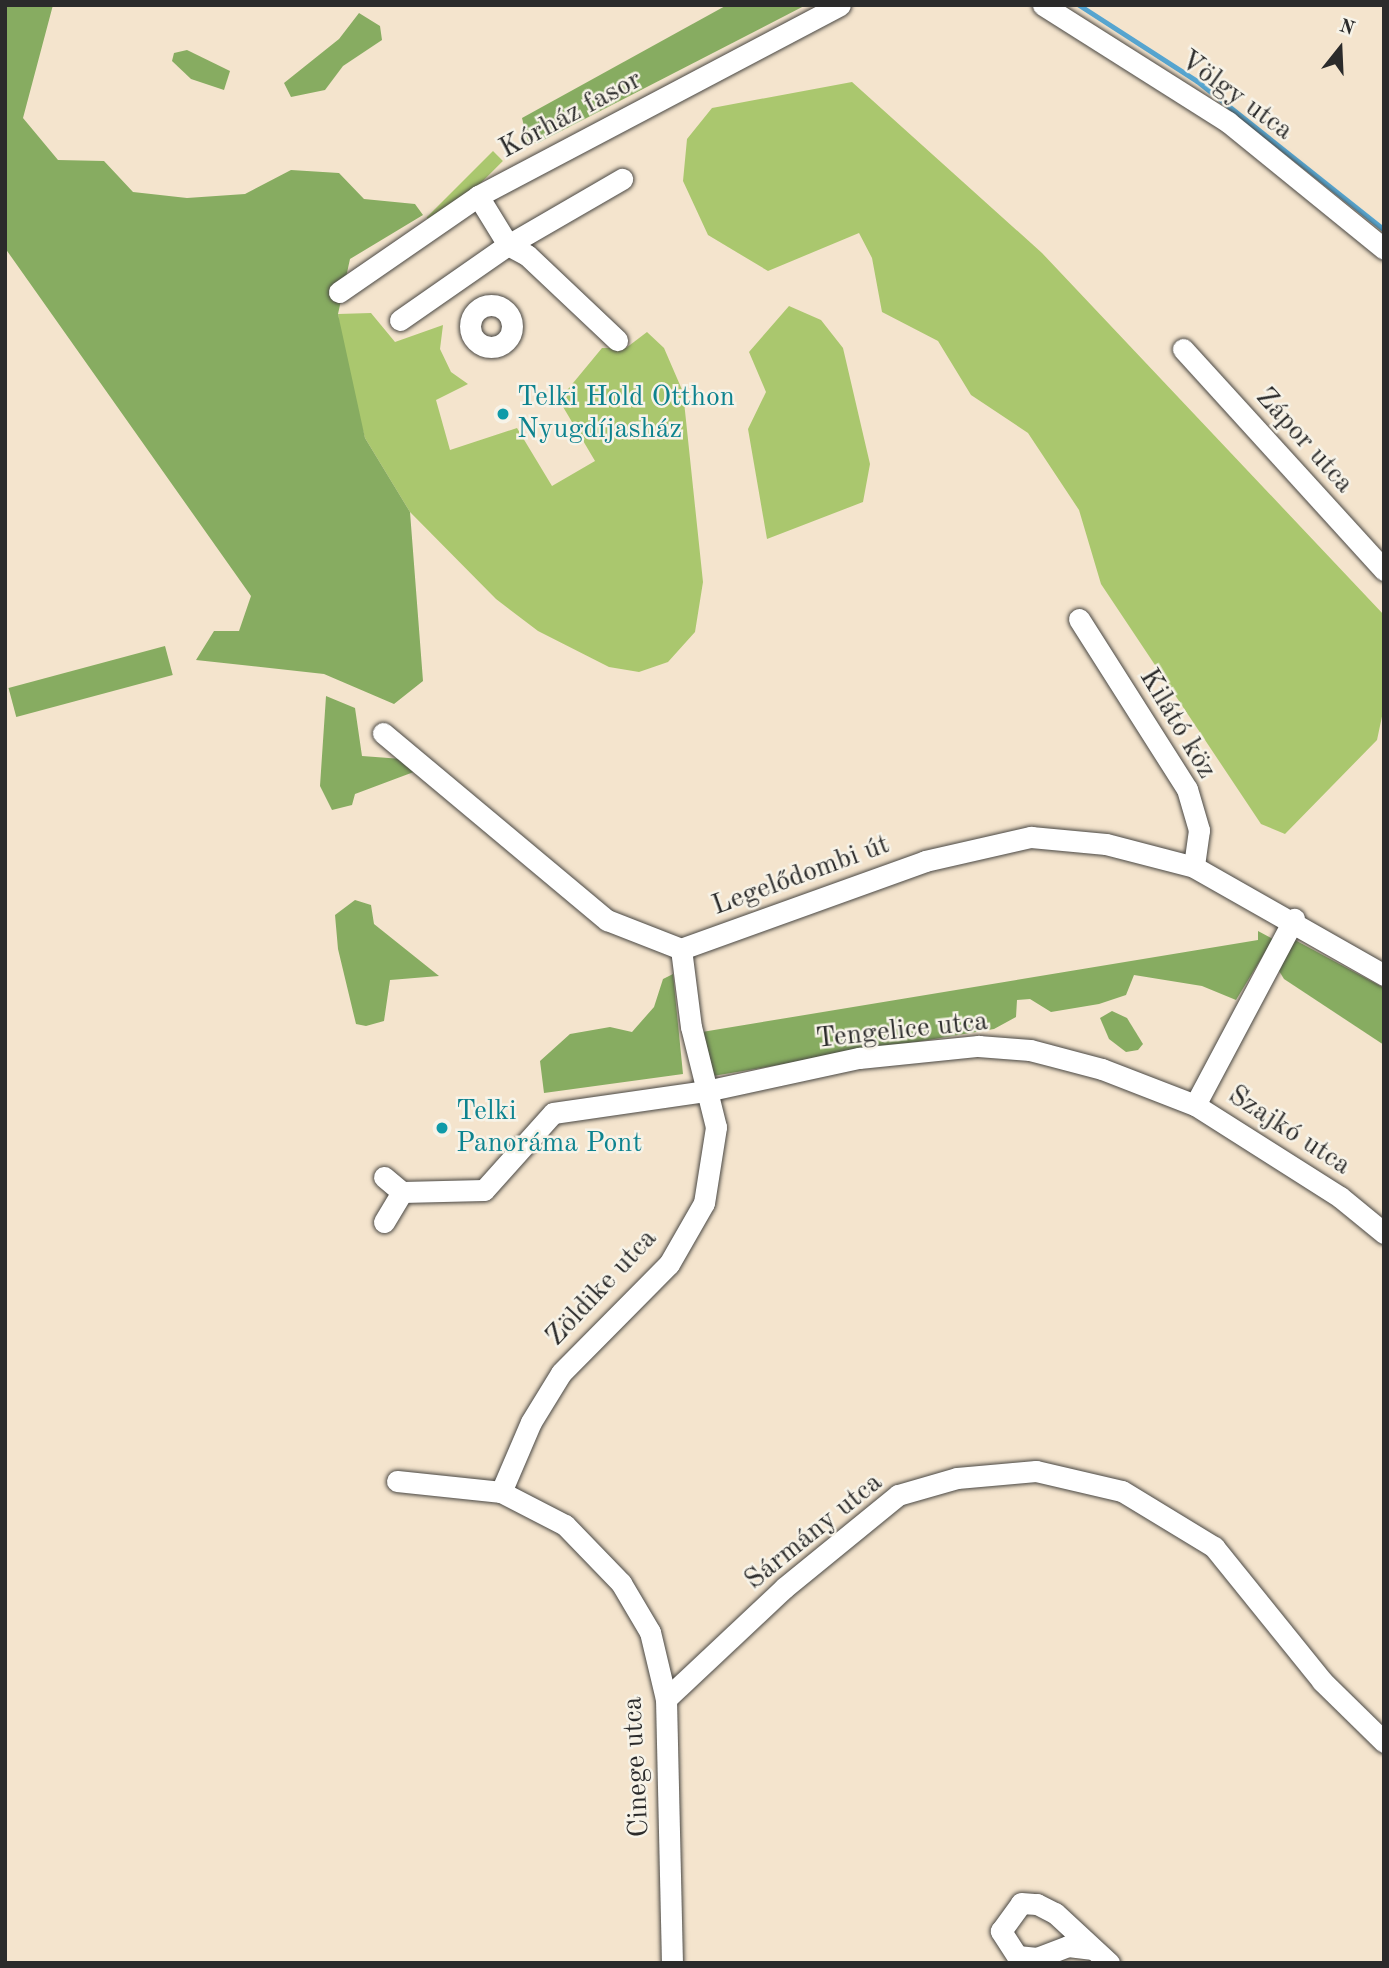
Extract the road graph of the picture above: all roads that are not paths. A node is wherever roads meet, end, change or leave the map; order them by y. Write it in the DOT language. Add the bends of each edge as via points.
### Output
graph roads {
  1 [pos="840,5"];
  2 [pos="1043,5"];
  3 [pos="622,179"];
  4 [pos="478,196"];
  5 [pos="508,245"];
  6 [pos="1384,249"];
  7 [pos="460,275"];
  8 [pos="338,292"];
  9 [pos="481,307"];
  10 [pos="400,320"];
  11 [pos="617,340"];
  12 [pos="1183,349"];
  13 [pos="1384,570"];
  14 [pos="1079,619"];
  15 [pos="383,733"];
  16 [pos="1194,867"];
  17 [pos="1294,919"];
  18 [pos="681,949"];
  19 [pos="1384,975"];
  20 [pos="706,1091"];
  21 [pos="1195,1105"];
  22 [pos="384,1177"];
  23 [pos="402,1192"];
  24 [pos="384,1222"];
  25 [pos="1384,1233"];
  26 [pos="397,1481"];
  27 [pos="501,1492"];
  28 [pos="666,1699"];
  29 [pos="1384,1742"];
  30 [pos="1093,1949"];
  31 [pos="672,1963"];
  32 [pos="1110,1963"];
  1 -- 4 [label="street, Kórház fasor"];
  2 -- 6 [label="street, Völgy utca" via="1228,122"];
  3 -- 5 [label="street"];
  4 -- 5 [label="street"];
  4 -- 8 [label="street, Kórház fasor"];
  5 -- 7 [label="street"];
  5 -- 11 [label="street" via="527,255"];
  7 -- 9 [label="street"];
  7 -- 10 [label="street"];
  12 -- 13 [label="street, Zápor utca"];
  14 -- 16 [label="street, Kilátó köz" via="1187,789 1199,830"];
  15 -- 18 [label="street" via="607,920"];
  16 -- 17 [label="street, Legelődombi út"];
  16 -- 18 [label="street, Legelődombi út" via="1106,844 1031,837 925,860"];
  17 -- 19 [label="street, Legelődombi út"];
  17 -- 21 [label="street"];
  18 -- 20 [label="street, Zöldike utca"];
  20 -- 21 [label="street, Tengelice utca" via="859,1058 978,1046 1030,1051 1102,1069"];
  20 -- 23 [label="street" via="553,1113 484,1190"];
  20 -- 27 [label="street, Zöldike utca" via="716,1127 704,1203 669,1264 561,1373 531,1422"];
  21 -- 25 [label="street, Szajkó utca" via="1340,1197"];
  22 -- 23 [label="street"];
  23 -- 24 [label="street"];
  26 -- 27 [label="street, Cinege utca"];
  27 -- 28 [label="street, Cinege utca" via="565,1525 621,1583 650,1632"];
  28 -- 29 [label="street, Sármány utca" via="784,1588 898,1495 957,1478 1036,1471 1122,1491 1214,1547 1322,1681"];
  28 -- 31 [label="street, Cinege utca"];
  30 -- 32 [label="street"];
}
